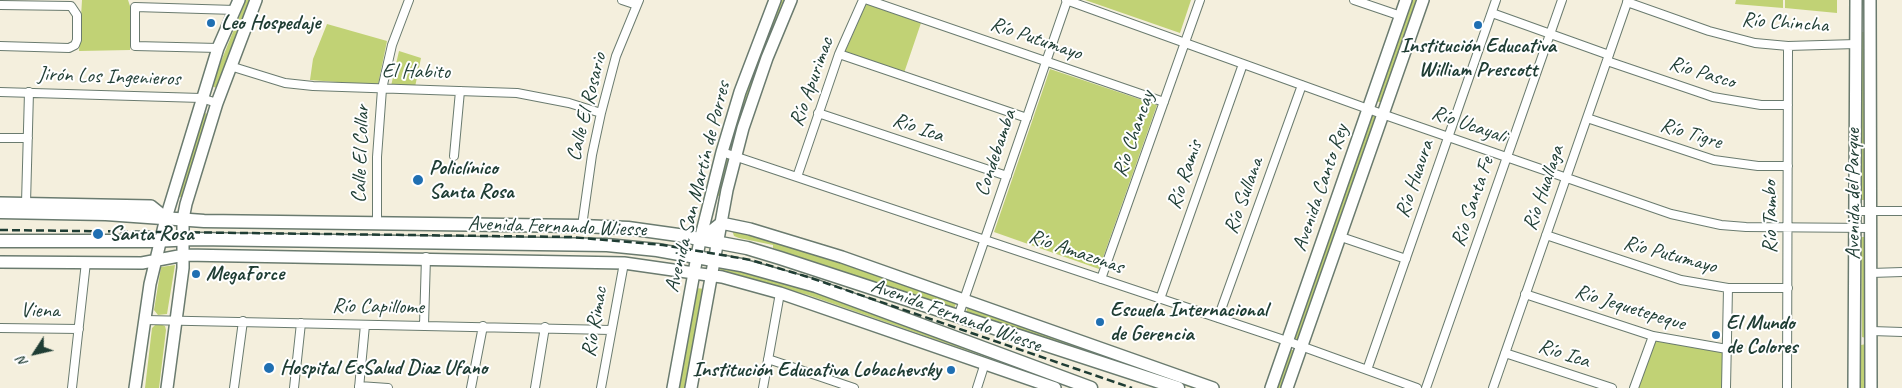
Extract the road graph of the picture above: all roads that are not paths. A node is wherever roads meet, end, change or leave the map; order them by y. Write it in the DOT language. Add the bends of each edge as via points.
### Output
graph roads {
  1 [pos="256,0"];
  2 [pos="409,0"];
  3 [pos="622,0"];
  4 [pos="775,0"];
  5 [pos="791,0"];
  6 [pos="863,0"];
  7 [pos="868,0"];
  8 [pos="1067,0"];
  9 [pos="1200,0"];
  10 [pos="1354,0"];
  11 [pos="1406,0"];
  12 [pos="1422,0"];
  13 [pos="1496,0"];
  14 [pos="1562,0"];
  15 [pos="1856,0"];
  16 [pos="1870,0"];
  17 [pos="1628,1"];
  18 [pos="638,3"];
  19 [pos="0,5"];
  20 [pos="237,5"];
  21 [pos="1492,14"];
  22 [pos="1401,16"];
  23 [pos="1550,34"];
  24 [pos="1184,43"];
  25 [pos="1856,44"];
  26 [pos="0,46"];
  27 [pos="1788,46"];
  28 [pos="218,48"];
  29 [pos="839,54"];
  30 [pos="1608,58"];
  31 [pos="1046,61"];
  32 [pos="1242,64"];
  33 [pos="230,66"];
  34 [pos="1302,85"];
  35 [pos="382,89"];
  36 [pos="460,91"];
  37 [pos="0,92"];
  38 [pos="29,92"];
  39 [pos="202,98"];
  40 [pos="1164,102"];
  41 [pos="217,103"];
  42 [pos="1788,105"];
  43 [pos="1368,108"];
  44 [pos="818,113"];
  45 [pos="600,114"];
  46 [pos="1382,114"];
  47 [pos="1027,118"];
  48 [pos="1587,118"];
  49 [pos="1448,137"];
  50 [pos="0,138"];
  51 [pos="28,138"];
  52 [pos="722,152"];
  53 [pos="454,156"];
  54 [pos="736,156"];
  55 [pos="1507,157"];
  56 [pos="182,164"];
  57 [pos="1788,166"];
  58 [pos="197,168"];
  59 [pos="1007,176"];
  60 [pos="797,177"];
  61 [pos="1566,178"];
  62 [pos="26,202"];
  63 [pos="171,202"];
  64 [pos="710,202"];
  65 [pos="0,203"];
  66 [pos="186,204"];
  67 [pos="724,206"];
  68 [pos="1855,211"];
  69 [pos="1871,211"];
  70 [pos="1902,211"];
  71 [pos="0,212"];
  72 [pos="166,218"];
  73 [pos="183,219"];
  74 [pos="721,222"];
  75 [pos="376,224"];
  76 [pos="582,226"];
  77 [pos="1855,228"];
  78 [pos="1871,228"];
  79 [pos="1788,229"];
  80 [pos="1546,235"];
  81 [pos="1344,238"];
  82 [pos="184,239"];
  83 [pos="700,240"];
  84 [pos="985,240"];
  85 [pos="0,241"];
  86 [pos="160,241"];
  87 [pos="717,242"];
  88 [pos="184,255"];
  89 [pos="697,256"];
  90 [pos="426,257"];
  91 [pos="714,259"];
  92 [pos="1406,259"];
  93 [pos="155,260"];
  94 [pos="0,262"];
  95 [pos="86,262"];
  96 [pos="624,263"];
  97 [pos="694,272"];
  98 [pos="1871,272"];
  99 [pos="1902,272"];
  100 [pos="712,275"];
  101 [pos="1101,279"];
  102 [pos="1728,288"];
  103 [pos="1788,288"];
  104 [pos="780,292"];
  105 [pos="1526,294"];
  106 [pos="1160,299"];
  107 [pos="964,301"];
  108 [pos="958,317"];
  109 [pos="1218,318"];
  110 [pos="145,320"];
  111 [pos="175,320"];
  112 [pos="242,322"];
  113 [pos="302,323"];
  114 [pos="365,325"];
  115 [pos="424,325"];
  116 [pos="483,326"];
  117 [pos="545,327"];
  118 [pos="0,328"];
  119 [pos="79,329"];
  120 [pos="611,330"];
  121 [pos="1872,331"];
  122 [pos="1902,332"];
  123 [pos="1653,336"];
  124 [pos="1287,341"];
  125 [pos="1302,346"];
  126 [pos="1727,349"];
  127 [pos="1505,353"];
  128 [pos="768,359"];
  129 [pos="985,363"];
  130 [pos="1366,370"];
  131 [pos="832,384"];
  132 [pos="359,387"];
  133 [pos="72,388"];
  134 [pos="135,388"];
  135 [pos="167,388"];
  136 [pos="234,388"];
  137 [pos="294,388"];
  138 [pos="388,388"];
  139 [pos="471,388"];
  140 [pos="535,388"];
  141 [pos="600,388"];
  142 [pos="673,388"];
  143 [pos="691,388"];
  144 [pos="763,388"];
  145 [pos="854,388"];
  146 [pos="977,388"];
  147 [pos="1055,388"];
  148 [pos="1091,388"];
  149 [pos="1178,388"];
  150 [pos="1212,388"];
  151 [pos="1271,388"];
  152 [pos="1288,388"];
  153 [pos="1417,388"];
  154 [pos="1426,388"];
  155 [pos="1493,388"];
  156 [pos="1612,388"];
  157 [pos="1634,388"];
  158 [pos="1726,388"];
  159 [pos="1787,388"];
  160 [pos="1854,388"];
  161 [pos="1871,388"];
  1 -- 33 [label="main road"];
  2 -- 35 [label="street, Calle El Collar" via="392,45"];
  3 -- 18 [label="street"];
  4 -- 52 [label="main road, Avenida San Martín de Porres" via="740,92"];
  5 -- 54 [label="main road, Avenida San Martín de Porres" via="767,58"];
  6 -- 29 [label="street, Río Apurimac"];
  7 -- 31 [label="street, Río Putumayo"];
  8 -- 24 [label="street, Río Ucayali"];
  8 -- 31 [label="street, Condebamba"];
  9 -- 24 [label="street, Río Chancay"];
  10 -- 22 [label="street"];
  11 -- 22 [label="main road, Avenida Canto Rey"];
  12 -- 46 [label="main road, Avenida Canto Rey"];
  13 -- 21 [label="street, Río Huaura"];
  14 -- 23 [label="street, Río Santa Fe"];
  15 -- 25 [label="main road, Avenida del Parque"];
  16 -- 69 [label="main road, Avenida del Parque"];
  17 -- 27 [label="street, Río Chincha" via="1730,37"];
  17 -- 30 [label="street, Río Huallaga"];
  18 -- 45 [label="street, Calle El Rosario" via="616,56"];
  19 -- 26 [label="street" via="71,6 75,9 77,40 69,48"];
  20 -- 28 [label="main road"];
  20 -- 28 [label="street" via="135,7 135,46"];
  21 -- 23 [label="street, Río Pasco"];
  21 -- 49 [label="street, Río Huaura"];
  22 -- 43 [label="main road, Avenida Canto Rey"];
  23 -- 30 [label="street, Río Pasco"];
  23 -- 55 [label="street, Río Santa Fe"];
  24 -- 32 [label="street, Río Ucayali"];
  24 -- 40 [label="street, Río Chancay"];
  25 -- 27 [label="street, Río Chincha"];
  25 -- 68 [label="main road, Avenida del Parque"];
  27 -- 42 [label="street, Río Tambo"];
  28 -- 39 [label="main road"];
  29 -- 44 [label="street, Río Apurimac"];
  29 -- 47 [label="street"];
  30 -- 42 [label="street, Río Pasco" via="1713,98"];
  30 -- 48 [label="street, Río Huallaga"];
  31 -- 40 [label="street, Río Putumayo"];
  31 -- 47 [label="street, Condebamba"];
  32 -- 34 [label="street, Río Ucayali"];
  32 -- 106 [label="street, Río Ramis"];
  33 -- 35 [label="street, El Habito" via="286,83"];
  33 -- 41 [label="main road"];
  34 -- 43 [label="street, Río Ucayali"];
  34 -- 109 [label="street, Río Sullana"];
  35 -- 36 [label="street, El Habito"];
  35 -- 75 [label="street, Calle El Collar"];
  36 -- 45 [label="street, El Habito" via="546,98"];
  36 -- 53 [label="street"];
  37 -- 38 [label="street, Jirón Los Ingenieros"];
  38 -- 39 [label="street, Jirón Los Ingenieros"];
  38 -- 51 [label="street"];
  39 -- 41 [label="street, Jirón Los Ingenieros"];
  39 -- 56 [label="main road"];
  40 -- 101 [label="street, Río Chancay"];
  41 -- 58 [label="main road"];
  42 -- 57 [label="street, Río Tambo"];
  43 -- 46 [label="street, Río Ucayali"];
  43 -- 124 [label="main road, Avenida Canto Rey"];
  44 -- 59 [label="street, Río Ica"];
  44 -- 60 [label="street, Río Apurimac"];
  45 -- 76 [label="street, Calle El Rosario"];
  46 -- 49 [label="street, Río Ucayali"];
  46 -- 125 [label="main road, Avenida Canto Rey"];
  47 -- 59 [label="street, Condebamba"];
  48 -- 57 [label="street, Río Tigre" via="1714,160"];
  48 -- 61 [label="street, Río Huallaga"];
  49 -- 55 [label="street, Río Ucayali"];
  49 -- 92 [label="street, Río Huaura"];
  50 -- 51 [label="street"];
  51 -- 62 [label="street"];
  52 -- 54 [label="street, Río Amazonas"];
  52 -- 64 [label="main road, Avenida San Martín de Porres"];
  54 -- 60 [label="street, Río Amazonas"];
  54 -- 67 [label="main road, Avenida San Martín de Porres"];
  55 -- 61 [label="street, Río Ucayali"];
  55 -- 154 [label="street, Río Santa Fe"];
  56 -- 58 [label="main road"];
  56 -- 63 [label="main road"];
  57 -- 79 [label="street, Río Tambo"];
  58 -- 66 [label="main road"];
  59 -- 84 [label="street, Condebamba"];
  60 -- 84 [label="street, Río Amazonas"];
  61 -- 79 [label="street, Río Ucayali" via="1696,220"];
  61 -- 80 [label="street, Río Huallaga"];
  62 -- 65 [label="main road, Avenida Fernando Wiesse"];
  62 -- 72 [label="main road, Avenida Fernando Wiesse" via="151,206"];
  63 -- 66 [label="main road"];
  63 -- 72 [label="main road"];
  64 -- 67 [label="main road"];
  64 -- 83 [label="main road, Avenida San Martín de Porres"];
  66 -- 73 [label="main road"];
  67 -- 74 [label="main road, Avenida San Martín de Porres"];
  68 -- 69 [label="street"];
  68 -- 77 [label="main road, Avenida del Parque"];
  69 -- 70 [label="street"];
  69 -- 78 [label="main road, Avenida del Parque"];
  71 -- 72 [label="main road, Avenida Fernando Wiesse"];
  72 -- 73 [label="main road, Avenida Fernando Wiesse"];
  72 -- 86 [label="main road"];
  73 -- 75 [label="main road, Avenida Fernando Wiesse"];
  73 -- 82 [label="main road"];
  74 -- 83 [label="main road"];
  74 -- 87 [label="main road, Avenida San Martín de Porres"];
  74 -- 107 [label="main road, Avenida Fernando Wiesse" via="842,258"];
  75 -- 76 [label="main road, Avenida Fernando Wiesse"];
  76 -- 83 [label="main road, Avenida Fernando Wiesse" via="628,228"];
  77 -- 78 [label="street, Río Ucayali"];
  77 -- 79 [label="street, Río Ucayali"];
  77 -- 160 [label="main road, Avenida del Parque"];
  78 -- 98 [label="main road, Avenida del Parque"];
  79 -- 103 [label="street, Río Tambo"];
  80 -- 102 [label="street, Río Putumayo" via="1681,280"];
  80 -- 105 [label="street, Río Huallaga"];
  81 -- 92 [label="street"];
  82 -- 86 [label="main road, Avenida Fernando Wiesse"];
  82 -- 88 [label="main road"];
  82 -- 89 [label="main road, Avenida Fernando Wiesse" via="607,245"];
  83 -- 87 [label="main road, Avenida Fernando Wiesse"];
  83 -- 89 [label="main road, Avenida San Martín de Porres"];
  84 -- 101 [label="street, Río Amazonas"];
  84 -- 107 [label="street, Condebamba"];
  85 -- 86 [label="main road, Avenida Fernando Wiesse"];
  86 -- 93 [label="main road"];
  87 -- 91 [label="main road, Avenida San Martín de Porres"];
  87 -- 108 [label="main road, Avenida Fernando Wiesse" via="780,258"];
  88 -- 90 [label="main road, Avenida Fernando Wiesse"];
  88 -- 93 [label="main road, Avenida Fernando Wiesse"];
  88 -- 111 [label="main road"];
  89 -- 91 [label="main road, Avenida Fernando Wiesse"];
  89 -- 97 [label="main road, Avenida San Martín de Porres"];
  90 -- 96 [label="main road, Avenida Fernando Wiesse"];
  90 -- 115 [label="street"];
  91 -- 100 [label="main road, Avenida San Martín de Porres"];
  91 -- 148 [label="main road, Avenida Fernando Wiesse" via="816,286"];
  92 -- 130 [label="street, Río Huaura"];
  93 -- 95 [label="main road, Avenida Fernando Wiesse" via="142,263"];
  93 -- 110 [label="main road"];
  94 -- 95 [label="main road, Avenida Fernando Wiesse"];
  95 -- 119 [label="street"];
  96 -- 97 [label="main road, Avenida Fernando Wiesse"];
  96 -- 120 [label="street, Río Rimac"];
  97 -- 100 [label="main road, Avenida Fernando Wiesse"];
  97 -- 142 [label="main road, Avenida San Martín de Porres"];
  98 -- 99 [label="street"];
  98 -- 121 [label="main road, Avenida del Parque"];
  100 -- 104 [label="main road, Avenida Fernando Wiesse"];
  100 -- 143 [label="main road, Avenida San Martín de Porres"];
  101 -- 106 [label="street, Río Amazonas"];
  102 -- 103 [label="street, Río Putumayo"];
  102 -- 126 [label="street"];
  103 -- 159 [label="street, Río Tambo"];
  104 -- 128 [label="street"];
  104 -- 129 [label="main road, Avenida Fernando Wiesse"];
  105 -- 123 [label="street, Río Jequetepeque"];
  105 -- 127 [label="street, Río Huallaga"];
  106 -- 109 [label="street, Río Amazonas"];
  107 -- 108 [label="street, Condebamba"];
  107 -- 150 [label="main road, Avenida Fernando Wiesse"];
  108 -- 149 [label="main road, Avenida Fernando Wiesse"];
  109 -- 124 [label="street, Río Amazonas"];
  110 -- 111 [label="street, Río Capillome"];
  110 -- 134 [label="main road"];
  111 -- 112 [label="street, Río Capillome"];
  111 -- 135 [label="main road"];
  112 -- 113 [label="street, Río Capillome"];
  112 -- 136 [label="street"];
  113 -- 114 [label="street, Río Capillome"];
  113 -- 137 [label="street"];
  114 -- 115 [label="street, Río Capillome"];
  114 -- 132 [label="street"];
  115 -- 116 [label="street, Río Capillome"];
  116 -- 117 [label="street, Río Capillome"];
  116 -- 139 [label="street"];
  117 -- 120 [label="street, Río Capillome"];
  117 -- 140 [label="street"];
  118 -- 119 [label="street, Viena"];
  119 -- 133 [label="street"];
  120 -- 141 [label="street, Río Rimac"];
  121 -- 122 [label="street"];
  121 -- 161 [label="main road, Avenida del Parque"];
  123 -- 126 [label="street, Río Jequetepeque"];
  123 -- 157 [label="street"];
  124 -- 125 [label="street, Río Amazonas"];
  124 -- 151 [label="main road, Avenida Canto Rey"];
  125 -- 130 [label="street, Río Amazonas"];
  125 -- 152 [label="main road, Avenida Canto Rey"];
  126 -- 158 [label="street"];
  127 -- 155 [label="street, Río Huallaga"];
  127 -- 156 [label="street, Río Ica"];
  128 -- 131 [label="street"];
  128 -- 144 [label="street"];
  129 -- 146 [label="street"];
  129 -- 147 [label="main road, Avenida Fernando Wiesse"];
  130 -- 153 [label="street, Río Amazonas"];
  131 -- 145 [label="street"];
  132 -- 138 [label="street"];
}
